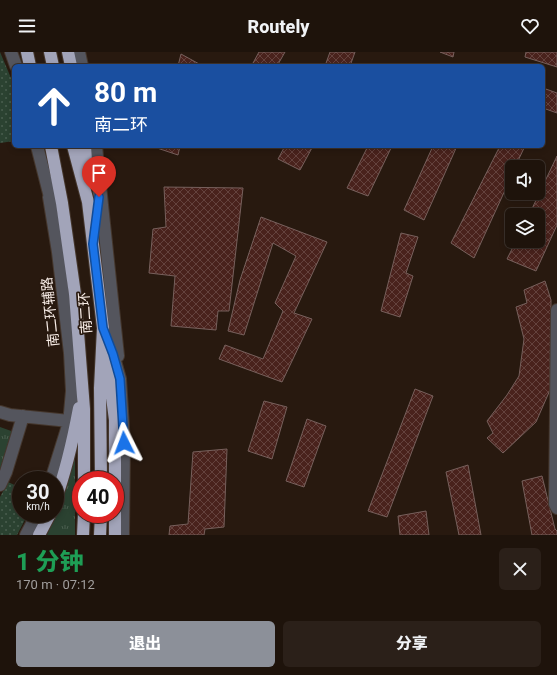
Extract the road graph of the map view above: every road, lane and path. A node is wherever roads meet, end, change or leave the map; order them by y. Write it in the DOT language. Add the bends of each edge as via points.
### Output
graph roads {
  1 [pos="11,52"];
  2 [pos="50,52"];
  3 [pos="68,52"];
  4 [pos="79,52"];
  5 [pos="15,64"];
  6 [pos="53,64"];
  7 [pos="71,64"];
  8 [pos="82,64"];
  9 [pos="37,148"];
  10 [pos="51,148"];
  11 [pos="74,148"];
  12 [pos="85,148"];
  13 [pos="96,148"];
  14 [pos="100,186"];
  15 [pos="49,197"];
  16 [pos="88,202"];
  17 [pos="93,244"];
  18 [pos="68,247"];
  19 [pos="557,310"];
  20 [pos="103,328"];
  21 [pos="120,379"];
  22 [pos="82,381"];
  23 [pos="0,412"];
  24 [pos="23,416"];
  25 [pos="69,423"];
  26 [pos="54,471"];
  27 [pos="84,471"];
  28 [pos="101,471"];
  29 [pos="64,473"];
  30 [pos="0,485"];
  31 [pos="557,508"];
  32 [pos="32,523"];
  33 [pos="46,523"];
  34 [pos="84,523"];
  35 [pos="101,523"];
  36 [pos="26,535"];
  37 [pos="40,535"];
  38 [pos="83,535"];
  39 [pos="100,535"];
  40 [pos="115,535"];
  41 [pos="123,535"];
  1 -- 5 [label="street"];
  2 -- 6 [label="highway"];
  3 -- 7 [label="highway"];
  4 -- 8 [label="street"];
  9 -- 15 [label="street, 南二环辅路"];
  10 -- 18 [label="highway, 南二环"];
  11 -- 16 [label="highway, 南二环"];
  12 -- 16 [label="highway"];
  13 -- 14 [label="street"];
  14 -- 17 [label="street"];
  14 -- 21 [label="street"];
  15 -- 18 [label="street, 南二环辅路"];
  15 -- 25 [label="street, 南二环辅路" via="70,353 72,391"];
  16 -- 17 [label="highway, 南二环"];
  17 -- 20 [label="highway, 南二环"];
  18 -- 22 [label="highway, 南二环" via="75,294"];
  19 -- 31 [label="street"];
  20 -- 21 [label="street"];
  20 -- 28 [label="highway, 南二环" via="100,388"];
  20 -- 40 [label="highway" via="115,420"];
  21 -- 41 [label="street" via="124,443"];
  22 -- 25 [label="street, 南二环辅路"];
  22 -- 27 [label="highway, 南二环"];
  22 -- 29 [label="highway" via="79,407"];
  23 -- 24 [label="street"];
  24 -- 25 [label="street"];
  24 -- 30 [label="street"];
  25 -- 26 [label="street, 南二环辅路"];
  32 -- 36 [label="street"];
  33 -- 37 [label="highway"];
  34 -- 38 [label="highway"];
  35 -- 39 [label="highway"];
}
